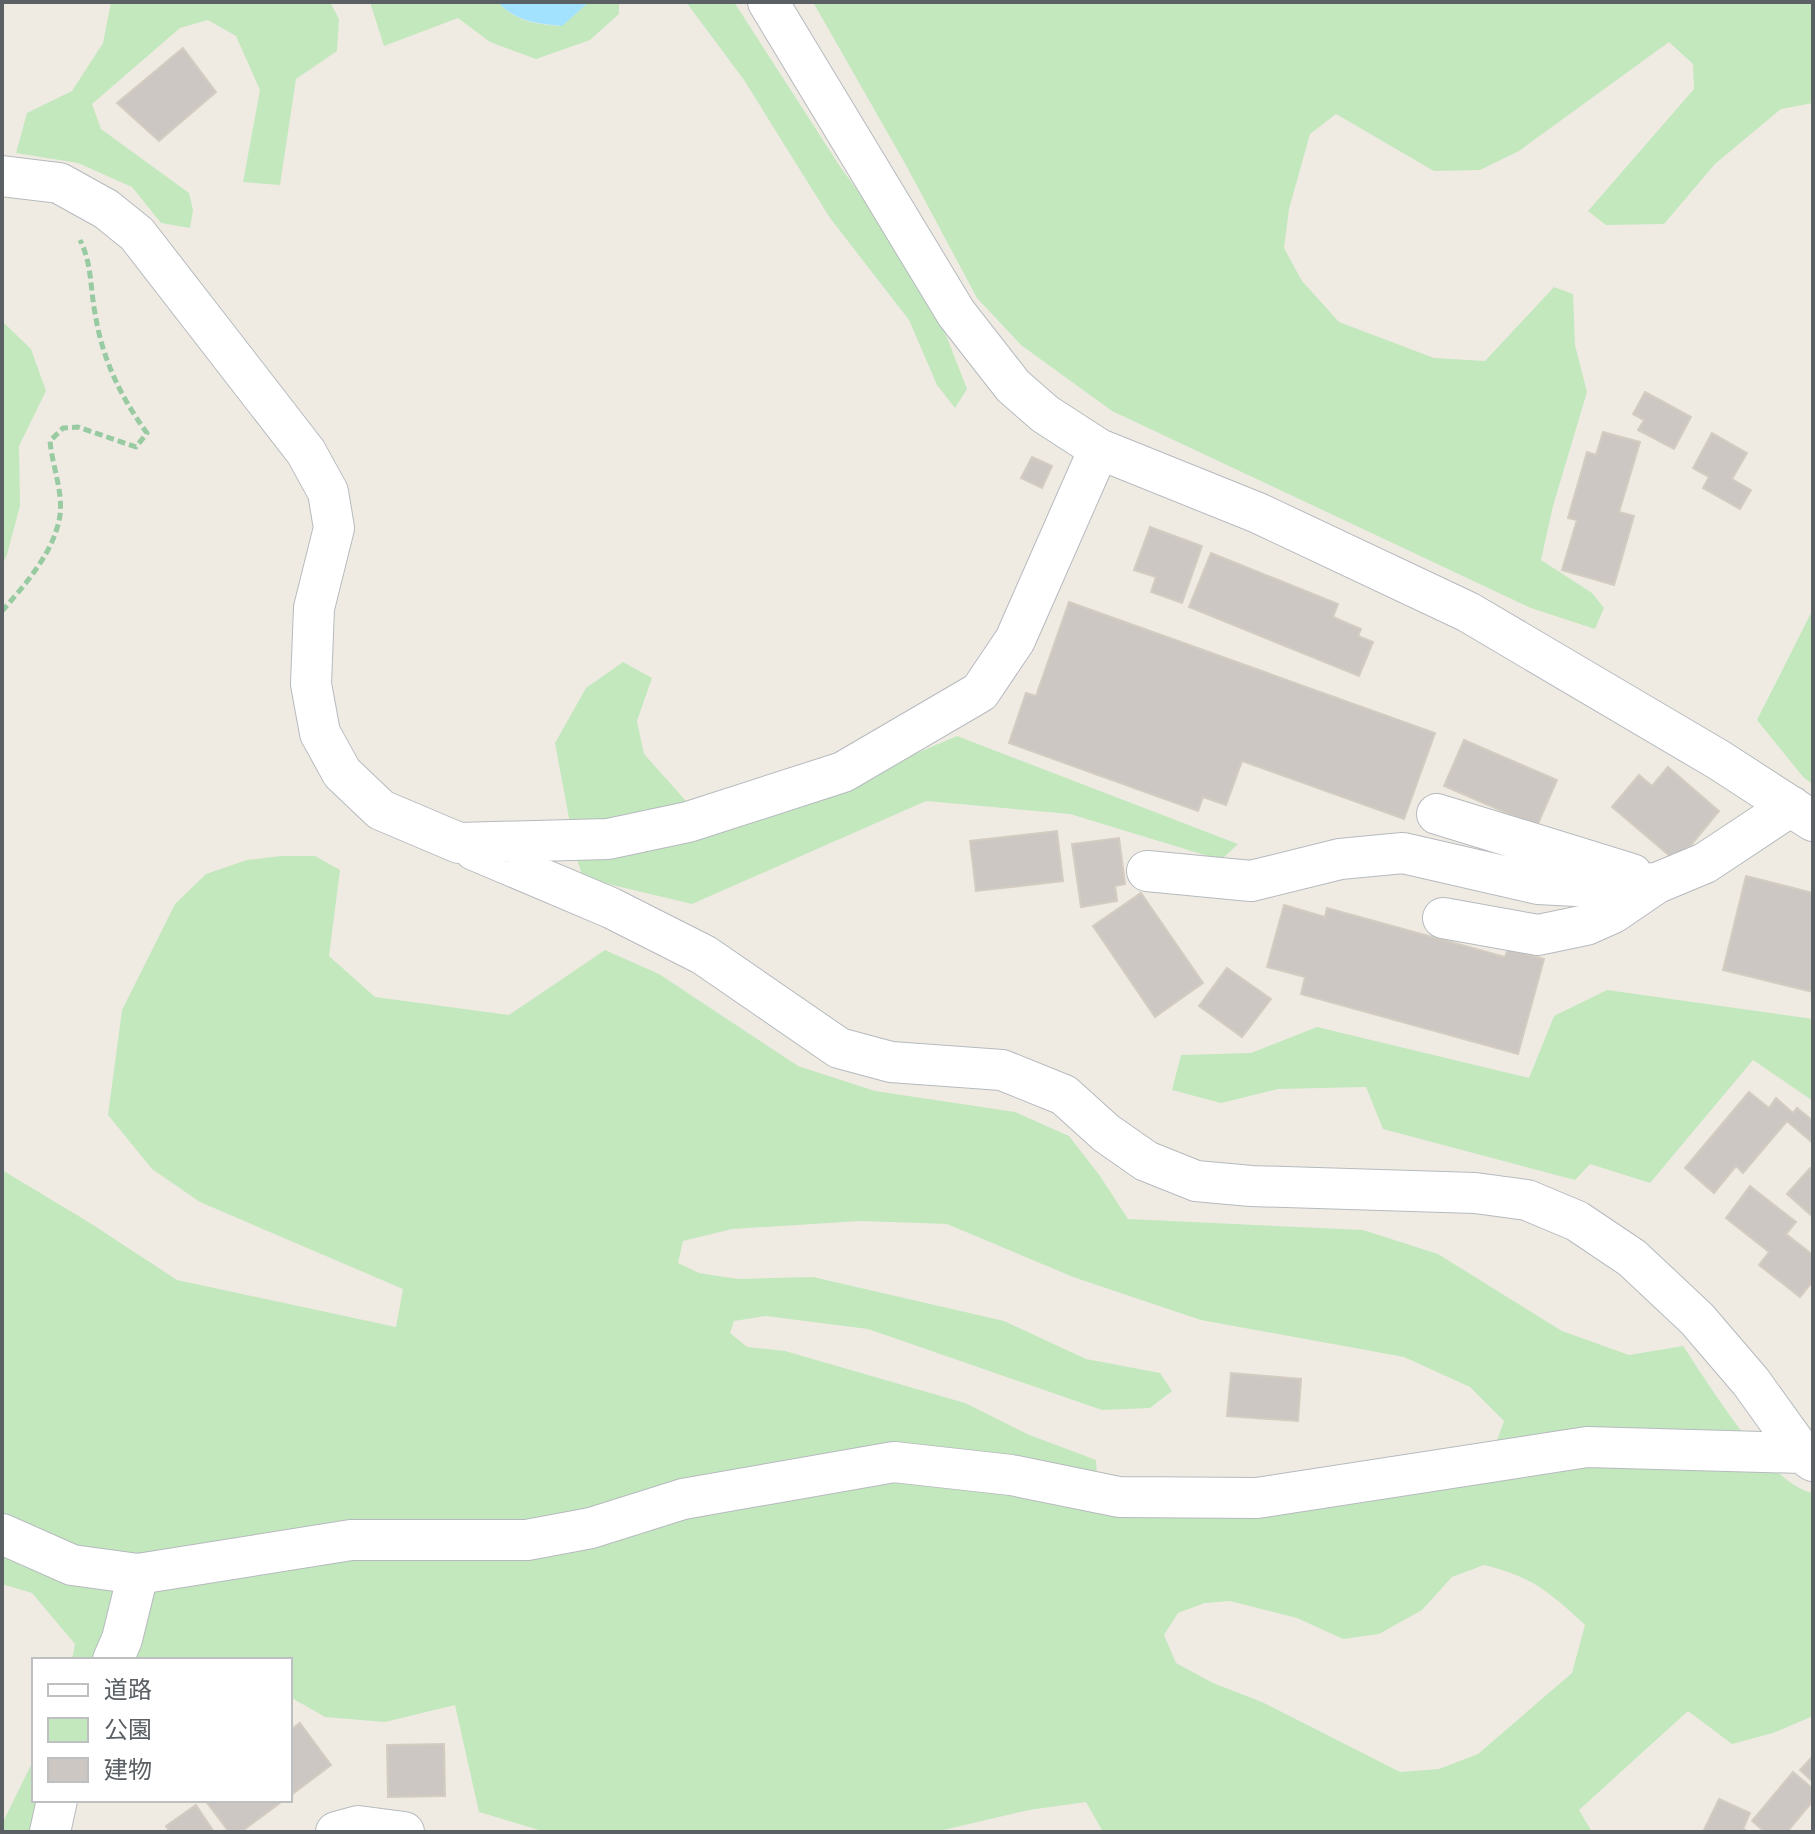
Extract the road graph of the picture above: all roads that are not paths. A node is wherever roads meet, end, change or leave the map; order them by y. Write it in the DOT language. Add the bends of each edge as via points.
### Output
graph roads {
  1 [pos="768,2"];
  2 [pos="2,176"];
  3 [pos="1099,449"];
  4 [pos="1437,814"];
  5 [pos="1802,814"];
  6 [pos="459,843"];
  7 [pos="1147,871"];
  8 [pos="1657,883"];
  9 [pos="1443,918"];
  10 [pos="1807,1457"];
  11 [pos="2,1534"];
  12 [pos="138,1574"];
  13 [pos="114,1658"];
  14 [pos="57,1802"];
  15 [pos="50,1832"];
  16 [pos="336,1832"];
  17 [pos="404,1832"];
  1 -- 3 [label="street" via="956,313 1013,386"];
  2 -- 6 [label="street" via="59,183 137,234 306,452 328,492 334,528 314,608 311,684 320,733 342,773 381,810"];
  3 -- 5 [label="street" via="1258,513 1468,612"];
  3 -- 6 [label="street" via="1015,640 980,692 843,772 688,822 608,839"];
  4 -- 8 [label="street"];
  5 -- 8 [label="street"];
  6 -- 10 [label="street" via="611,908 704,955 839,1048 891,1062 1002,1070 1064,1095 1146,1161 1196,1181 1475,1193 1527,1200 1577,1221 1632,1258 1697,1319"];
  7 -- 8 [label="street" via="1251,881 1340,859 1403,853 1538,884"];
  8 -- 9 [label="street" via="1586,925 1538,935"];
  10 -- 12 [label="street" via="1587,1447 1257,1498 1119,1497 1011,1475 894,1462 683,1499 591,1528 527,1540 351,1540"];
  11 -- 12 [label="street" via="72,1565"];
  12 -- 13 [label="street"];
  14 -- 15 [label="street"];
  16 -- 17 [label="street" via="358,1826"];
}
